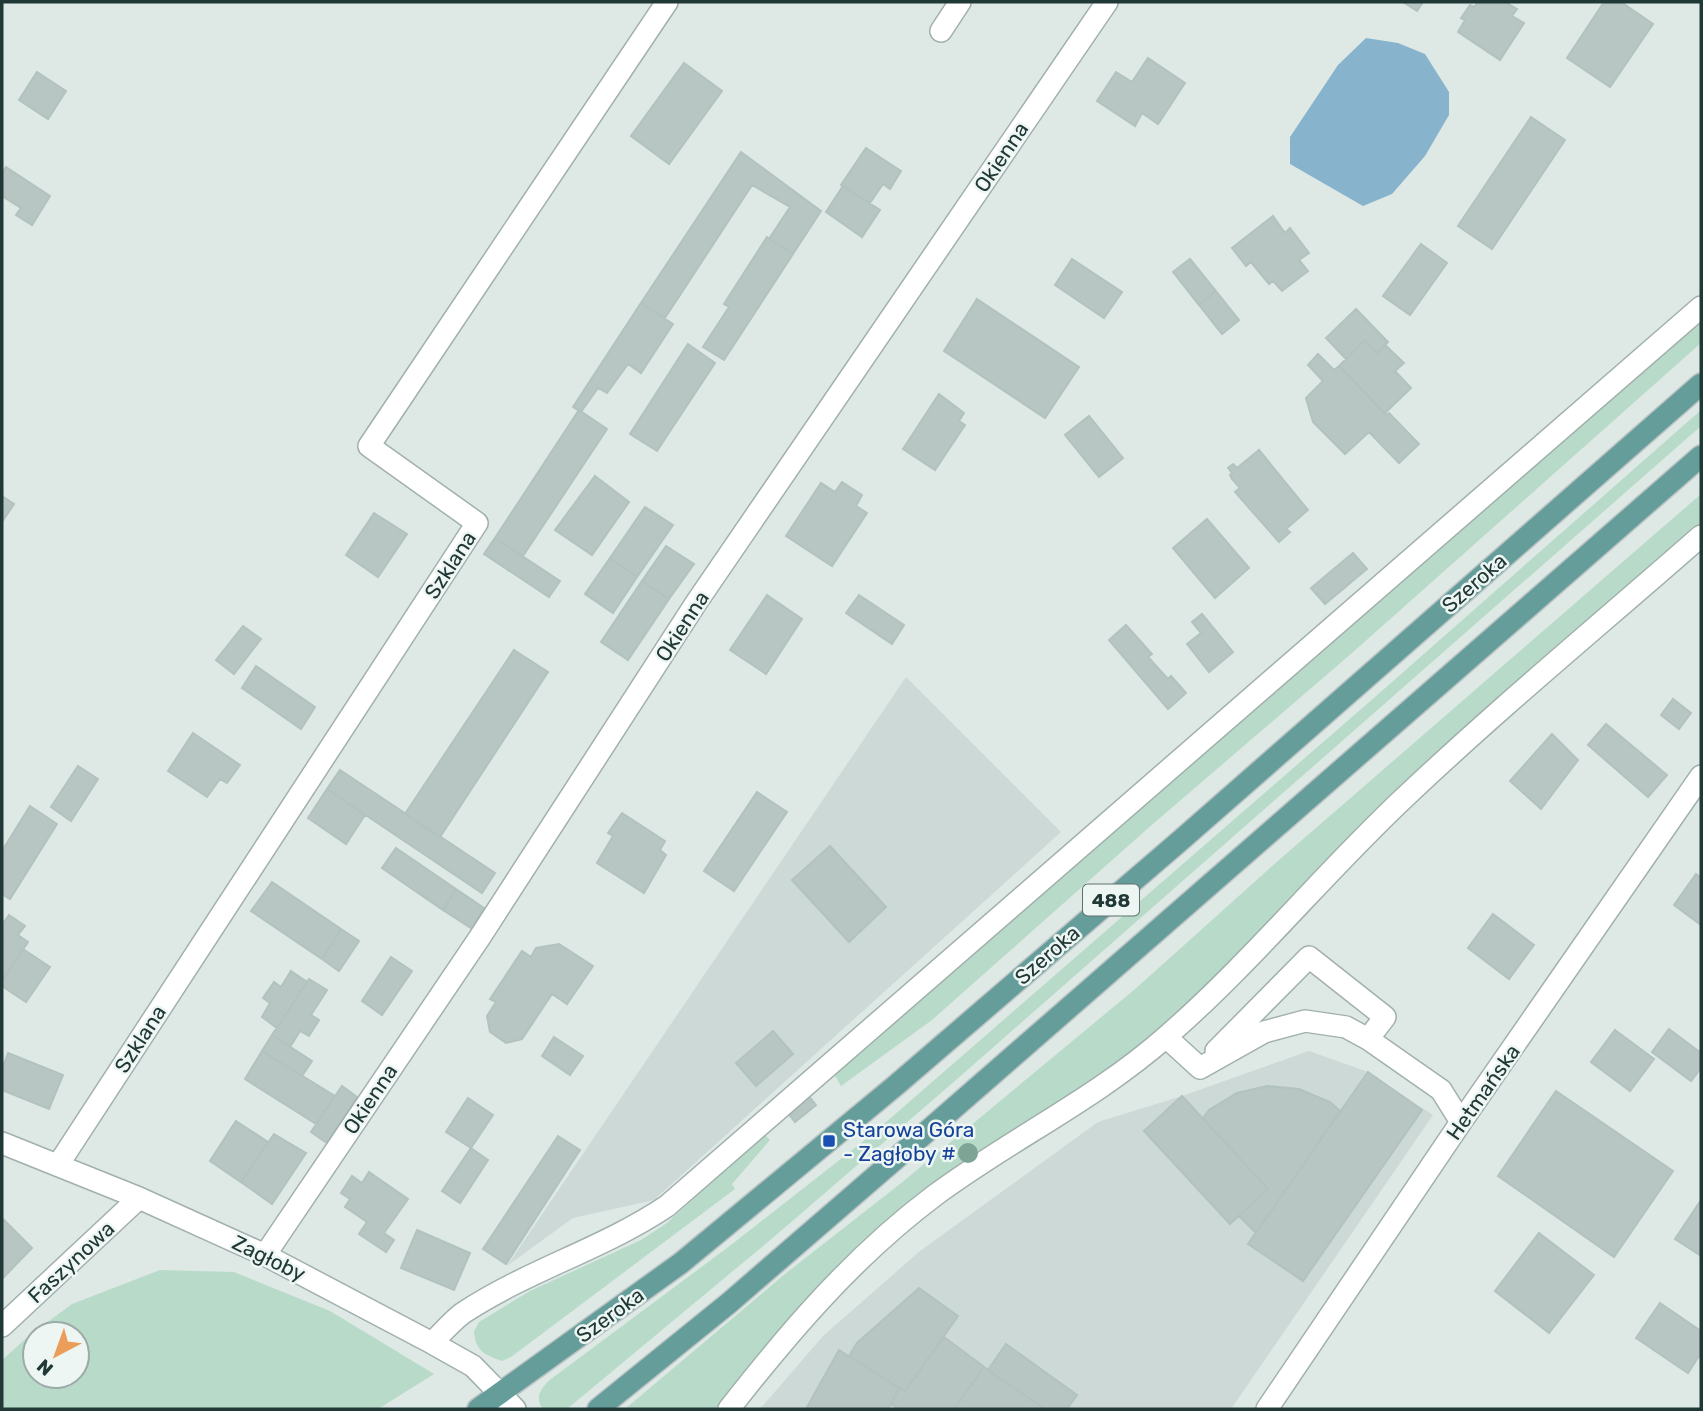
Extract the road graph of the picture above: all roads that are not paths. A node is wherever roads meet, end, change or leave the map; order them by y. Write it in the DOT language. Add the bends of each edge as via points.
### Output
graph roads {
  1 [pos="667,2"];
  2 [pos="960,2"];
  3 [pos="1107,2"];
  4 [pos="941,31"];
  5 [pos="1701,307"];
  6 [pos="1701,384"];
  7 [pos="1701,456"];
  8 [pos="1701,536"];
  9 [pos="1701,776"];
  10 [pos="1166,1037"];
  11 [pos="1368,1039"];
  12 [pos="1200,1068"];
  13 [pos="1461,1122"];
  14 [pos="2,1143"];
  15 [pos="58,1165"];
  16 [pos="139,1198"];
  17 [pos="265,1255"];
  18 [pos="2,1326"];
  19 [pos="432,1342"];
  20 [pos="501,1393"];
  21 [pos="478,1409"];
  22 [pos="515,1409"];
  23 [pos="598,1409"];
  24 [pos="729,1409"];
  25 [pos="1267,1409"];
  1 -- 15 [label="street, Szklana" via="369,446 477,523"];
  2 -- 4 [label="street"];
  3 -- 17 [label="street, Okienna" via="696,603 480,937"];
  5 -- 19 [label="street" via="667,1206 637,1227 527,1276 461,1314"];
  6 -- 20 [label="main road, Szeroka / 488" via="886,1094 681,1263"];
  7 -- 23 [label="main road, 488" via="729,1303"];
  8 -- 10 [label="street" via="1403,799"];
  9 -- 13 [label="street, Hetmańska"];
  10 -- 12 [label="street"];
  10 -- 24 [label="street" via="1072,1107 909,1216 822,1297"];
  11 -- 12 [label="street" via="1346,1027 1305,1021 1264,1032"];
  11 -- 12 [label="street" via="1385,1017 1309,957"];
  11 -- 13 [label="street" via="1441,1090"];
  13 -- 25 [label="street, Hetmańska"];
  14 -- 15 [label="street, Zagłoby"];
  15 -- 16 [label="street, Zagłoby"];
  16 -- 17 [label="street, Zagłoby"];
  16 -- 18 [label="street, Faszynowa"];
  17 -- 19 [label="street, Zagłoby"];
  19 -- 20 [label="street, Zagłoby" via="473,1366"];
  20 -- 21 [label="main road, 488"];
  20 -- 22 [label="street, Zagłoby"];
}
